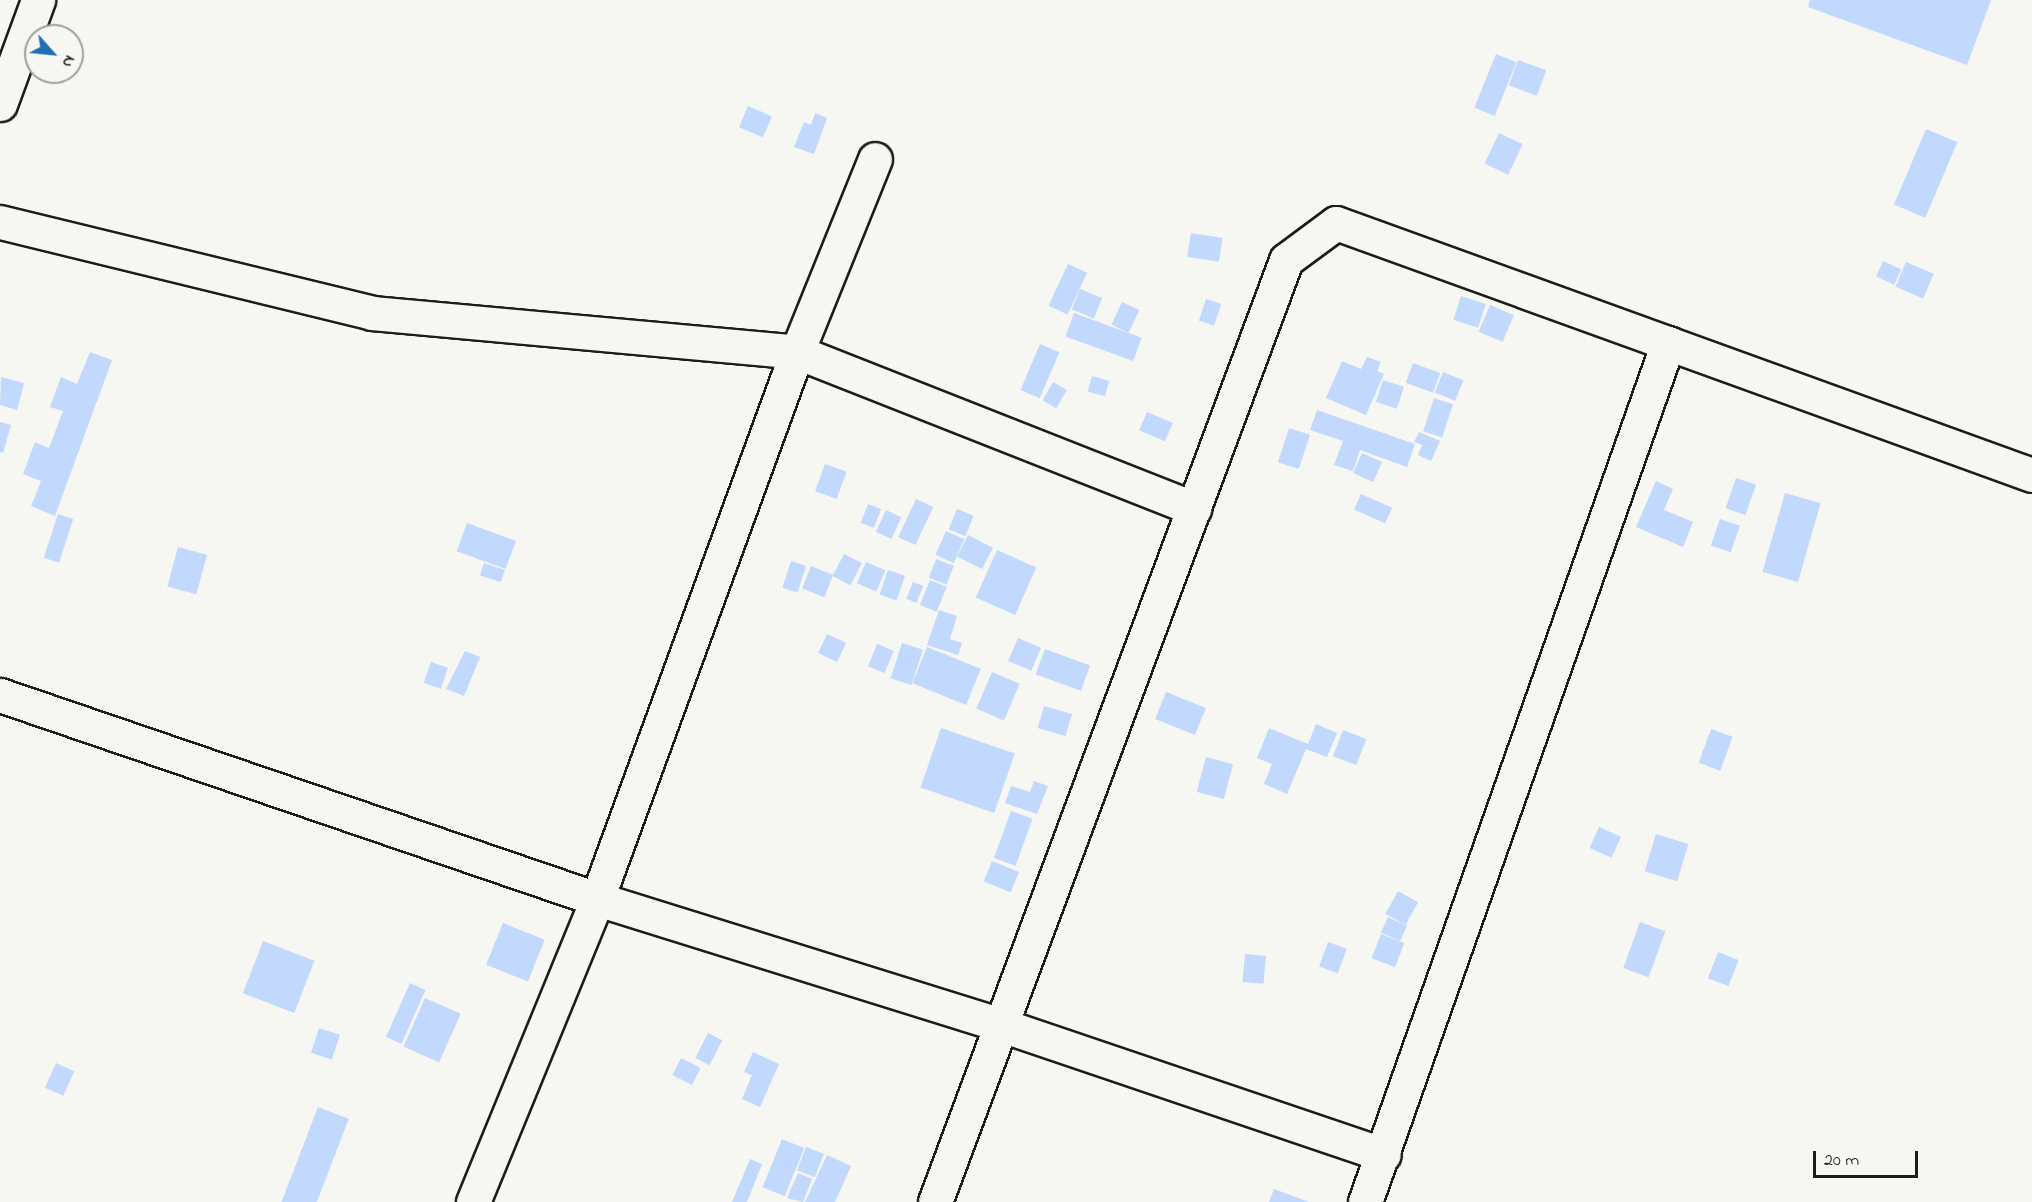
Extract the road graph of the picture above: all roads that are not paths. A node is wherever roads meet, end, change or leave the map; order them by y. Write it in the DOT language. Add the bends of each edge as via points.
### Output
graph roads {
  1 [pos="38,0"];
  2 [pos="0,104"];
  3 [pos="875,159"];
  4 [pos="0,222"];
  5 [pos="1668,343"];
  6 [pos="797,352"];
  7 [pos="2032,475"];
  8 [pos="1194,508"];
  9 [pos="0,696"];
  10 [pos="597,900"];
  11 [pos="1001,1025"];
  12 [pos="1384,1155"];
  13 [pos="473,1202"];
  14 [pos="935,1202"];
  15 [pos="1365,1202"];
  1 -- 2 [label="street"];
  3 -- 6 [label="street"];
  4 -- 6 [label="street" via="372,313"];
  5 -- 7 [label="street"];
  5 -- 8 [label="street" via="1336,223 1286,260"];
  5 -- 12 [label="street"];
  6 -- 8 [label="street"];
  6 -- 10 [label="street"];
  8 -- 11 [label="street"];
  9 -- 10 [label="street"];
  10 -- 11 [label="street"];
  10 -- 13 [label="street"];
  11 -- 12 [label="street"];
  11 -- 14 [label="street"];
  12 -- 15 [label="street"];
}
